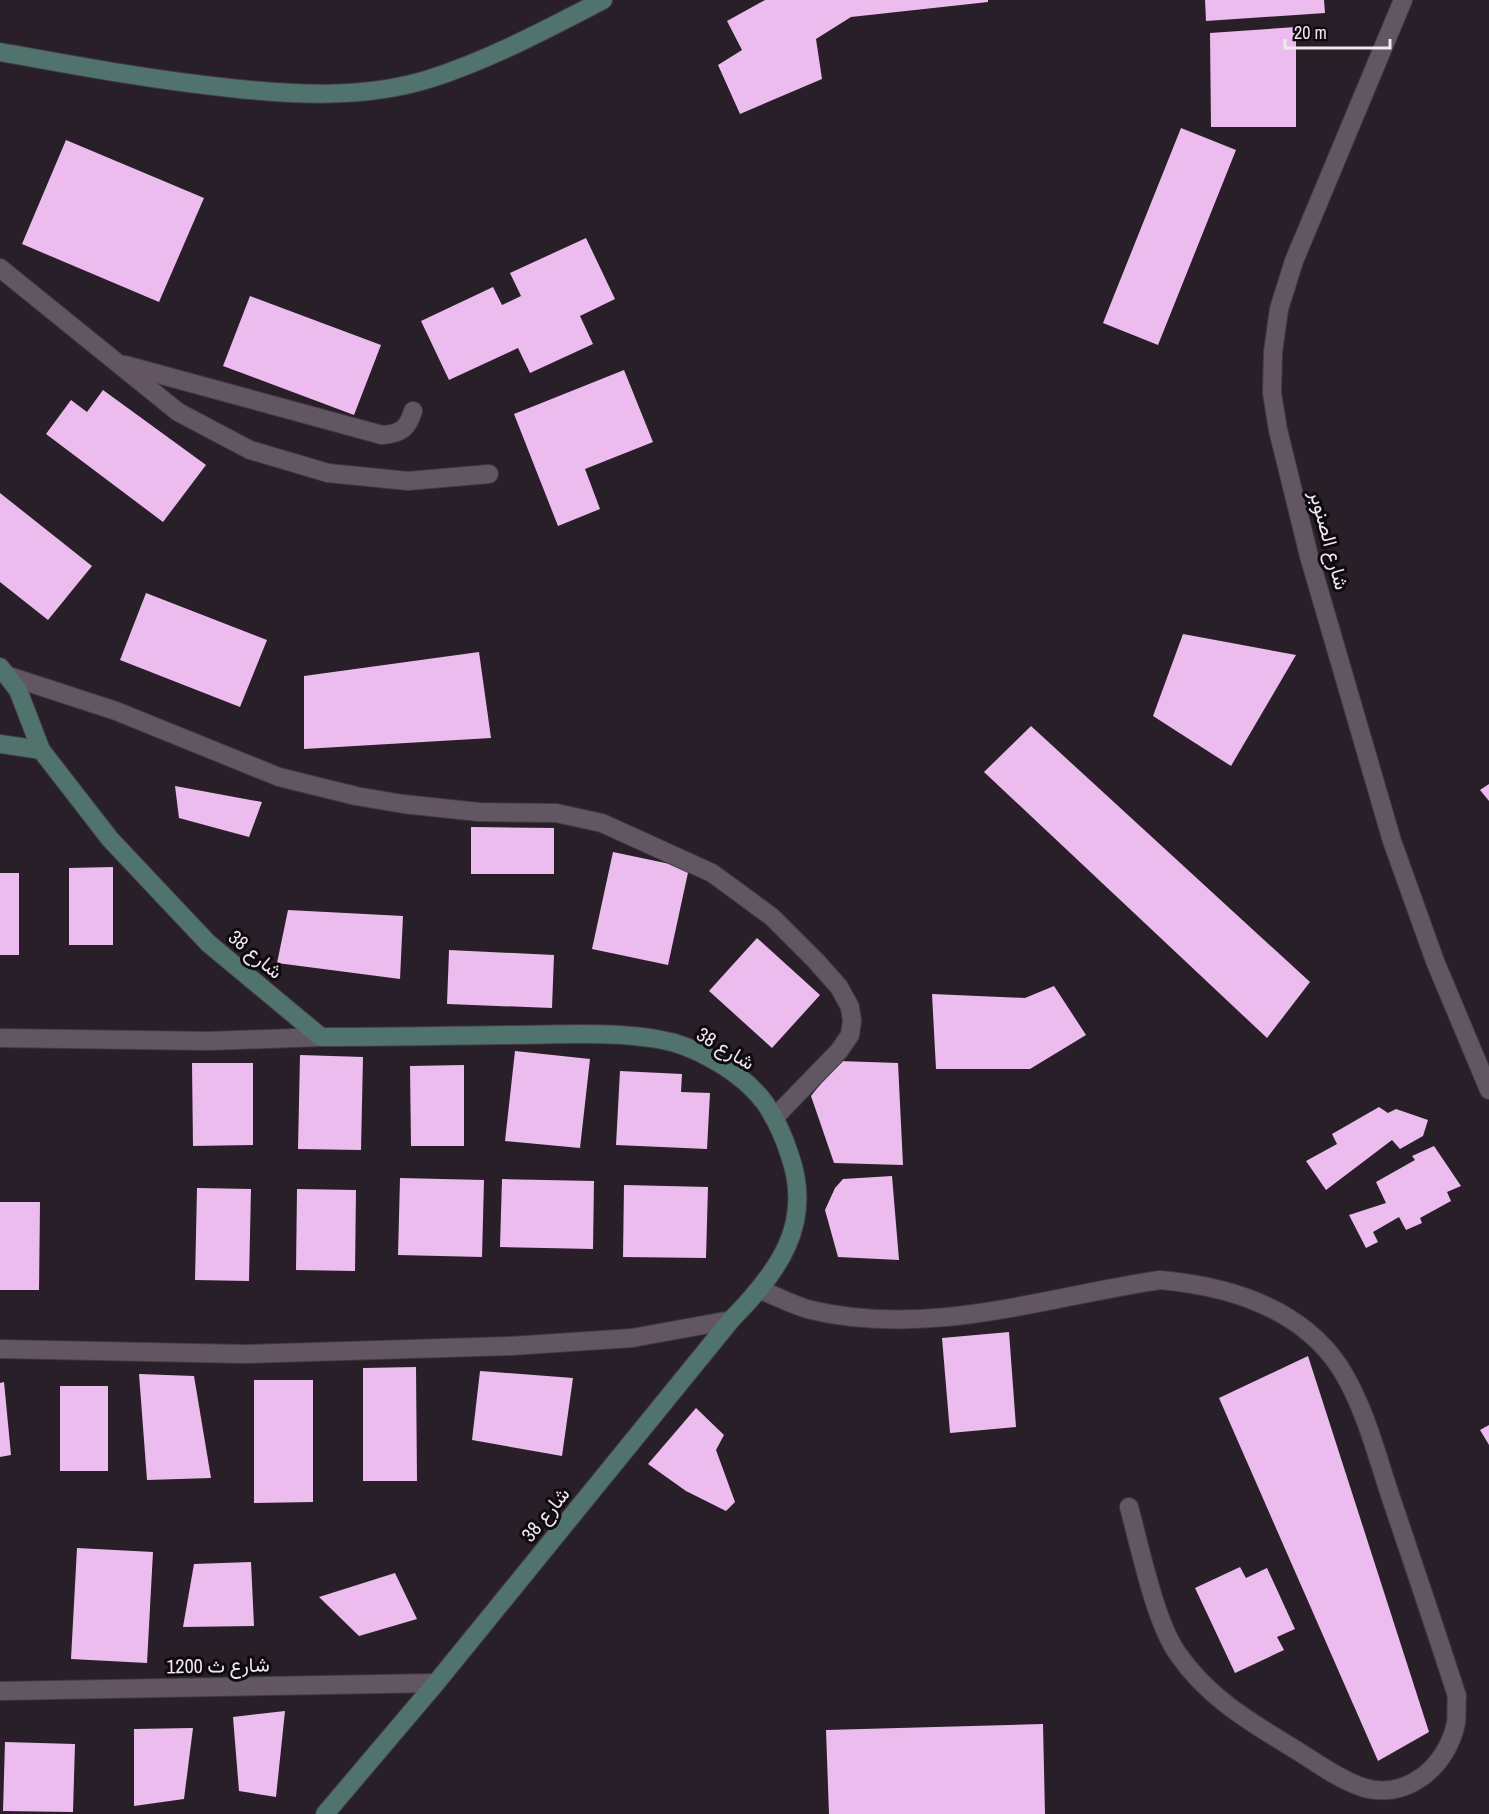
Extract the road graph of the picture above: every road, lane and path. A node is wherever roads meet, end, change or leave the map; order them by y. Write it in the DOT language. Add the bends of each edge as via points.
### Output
graph roads {
  1 [pos="603,0"];
  2 [pos="1403,0"];
  3 [pos="0,52"];
  4 [pos="0,268"];
  5 [pos="115,362"];
  6 [pos="413,411"];
  7 [pos="489,474"];
  8 [pos="4,671"];
  9 [pos="0,744"];
  10 [pos="41,750"];
  11 [pos="321,1037"];
  12 [pos="0,1038"];
  13 [pos="1489,1090"];
  14 [pos="774,1118"];
  15 [pos="760,1290"];
  16 [pos="731,1320"];
  17 [pos="0,1349"];
  18 [pos="1129,1507"];
  19 [pos="436,1683"];
  20 [pos="0,1691"];
  21 [pos="325,1814"];
  1 -- 3 [label="street" via="506,48 428,79 347,92 279,94 155,80"];
  2 -- 13 [label="street, شارع الصنوبر" via="1294,261 1279,309 1272,393 1310,556 1392,842 1435,962"];
  4 -- 5 [label="street"];
  5 -- 6 [label="street" via="382,435 397,434 409,424"];
  5 -- 7 [label="street" via="178,412 250,450 305,467 408,481"];
  8 -- 10 [label="street, شارع 38" via="28,712"];
  8 -- 14 [label="street" via="279,777 403,804 479,812 556,813 602,823 712,873 779,924 831,978 850,1007 850,1035"];
  9 -- 10 [label="street"];
  10 -- 11 [label="street, شارع 38" via="110,839 207,943"];
  11 -- 12 [label="street" via="209,1041"];
  11 -- 14 [label="street, شارع 38" via="576,1035 658,1039 698,1053 735,1074 764,1102"];
  14 -- 15 [label="street, شارع 38" via="796,1174 798,1201 788,1244"];
  15 -- 16 [label="street, شارع 38"];
  15 -- 18 [label="street" via="810,1310 895,1320 987,1312 1160,1280 1235,1293 1274,1308 1308,1334 1339,1366 1361,1411 1457,1696 1456,1722 1438,1762 1405,1788 1381,1791 1360,1786 1225,1705 1195,1677 1176,1652 1164,1626"];
  16 -- 17 [label="street" via="632,1338 511,1346 245,1354"];
  16 -- 19 [label="street, شارع 38"];
  19 -- 20 [label="street, شارع ث 1200"];
  19 -- 21 [label="street, شارع 38"];
}
